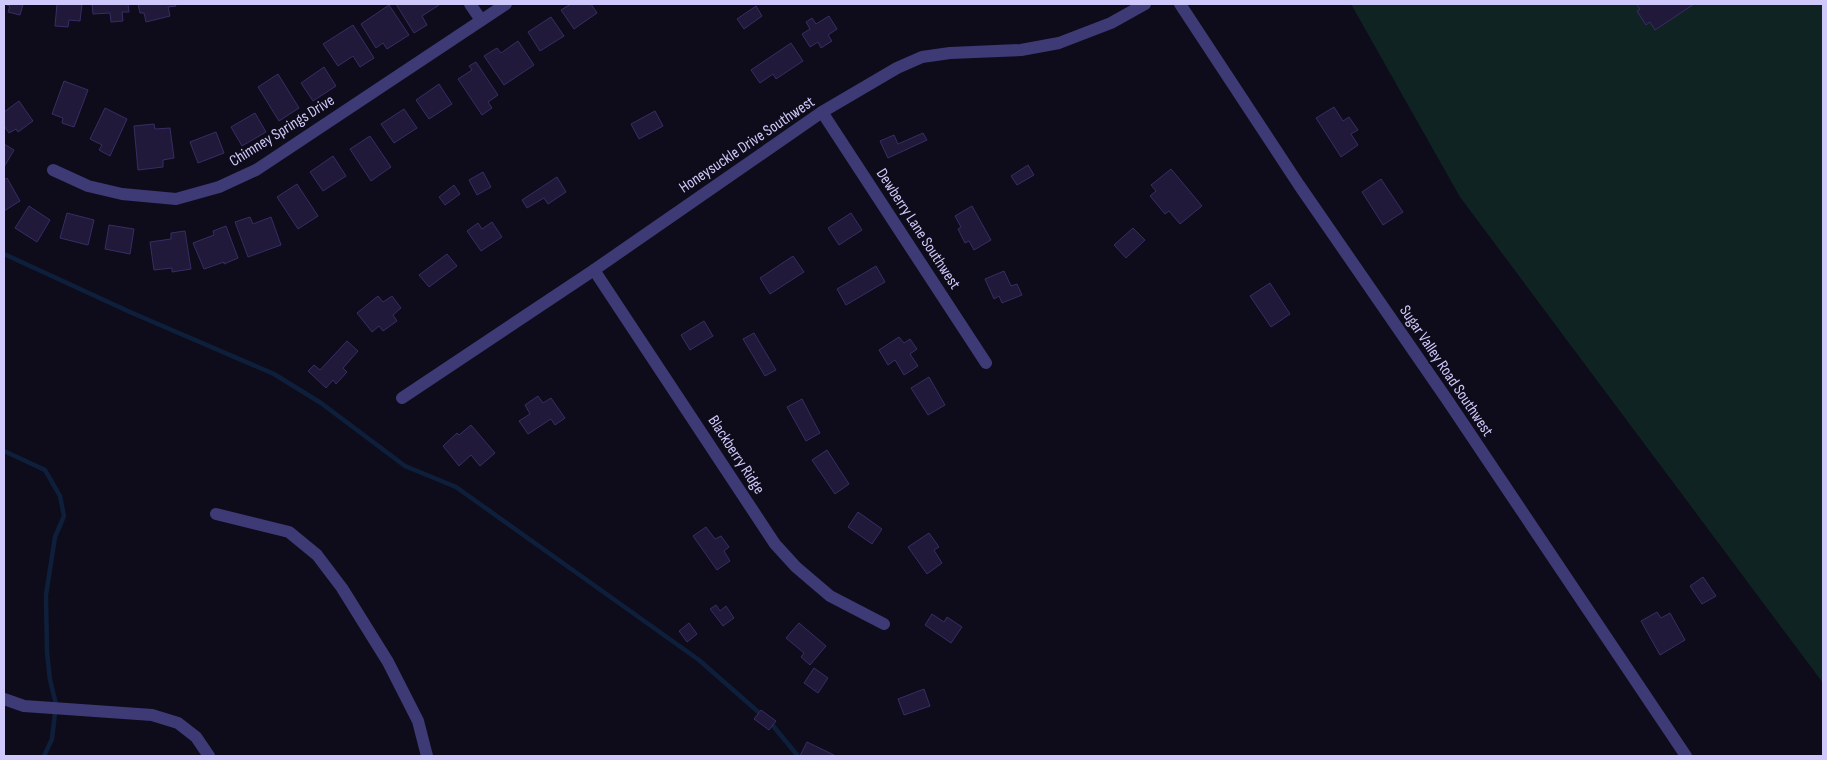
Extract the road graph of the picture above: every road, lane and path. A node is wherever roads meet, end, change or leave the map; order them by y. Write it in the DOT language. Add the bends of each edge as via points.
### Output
graph roads {
  1 [pos="470,4"];
  2 [pos="506,4"];
  3 [pos="1145,4"];
  4 [pos="1180,4"];
  5 [pos="481,20"];
  6 [pos="822,112"];
  7 [pos="53,170"];
  8 [pos="594,270"];
  9 [pos="986,363"];
  10 [pos="402,398"];
  11 [pos="216,514"];
  12 [pos="884,624"];
  13 [pos="4,699"];
  14 [pos="209,756"];
  15 [pos="427,756"];
  16 [pos="1686,756"];
  1 -- 5 [label="street"];
  2 -- 5 [label="street, Chimney Springs Drive"];
  3 -- 6 [label="street, Honeysuckle Drive Southwest" via="1111,23 1059,43 1021,50 922,57"];
  4 -- 16 [label="street, Sugar Valley Road Southwest"];
  5 -- 7 [label="street, Chimney Springs Drive" via="256,170 219,187 176,199 122,194 88,186"];
  6 -- 8 [label="street, Honeysuckle Drive Southwest"];
  6 -- 9 [label="street, Dewberry Lane Southwest"];
  8 -- 10 [label="street, Honeysuckle Drive Southwest"];
  8 -- 12 [label="street, Blackberry Ridge" via="775,544 830,596"];
  11 -- 15 [label="street" via="289,532 317,555 342,588 388,662 418,721"];
  13 -- 14 [label="street" via="24,706 152,715 178,723 196,737"];
}
